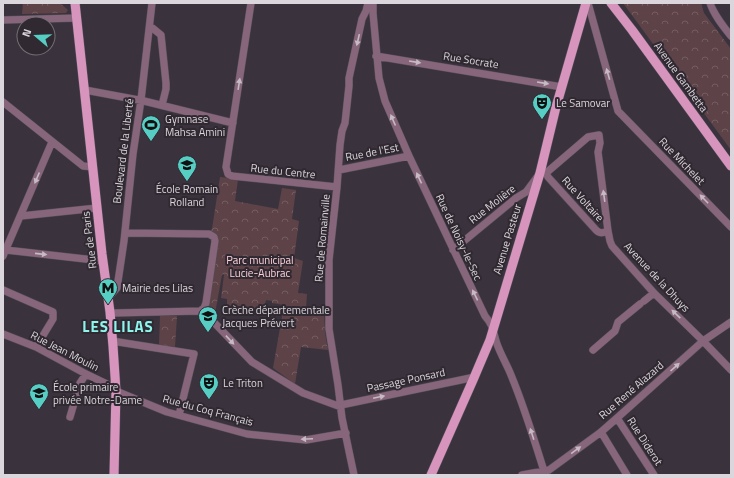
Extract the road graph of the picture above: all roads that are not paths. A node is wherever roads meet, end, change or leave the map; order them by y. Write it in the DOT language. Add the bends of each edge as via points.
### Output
graph roads {
  1 [pos="75,3"];
  2 [pos="152,3"];
  3 [pos="251,3"];
  4 [pos="368,3"];
  5 [pos="373,3"];
  6 [pos="587,3"];
  7 [pos="611,3"];
  8 [pos="710,3"];
  9 [pos="369,13"];
  10 [pos="77,18"];
  11 [pos="3,20"];
  12 [pos="150,26"];
  13 [pos="731,36"];
  14 [pos="376,56"];
  15 [pos="562,86"];
  16 [pos="85,90"];
  17 [pos="141,100"];
  18 [pos="3,102"];
  19 [pos="162,106"];
  20 [pos="233,123"];
  21 [pos="600,135"];
  22 [pos="52,142"];
  23 [pos="409,156"];
  24 [pos="731,166"];
  25 [pos="93,167"];
  26 [pos="339,170"];
  27 [pos="543,173"];
  28 [pos="337,188"];
  29 [pos="97,208"];
  30 [pos="21,216"];
  31 [pos="731,227"];
  32 [pos="608,231"];
  33 [pos="125,233"];
  34 [pos="453,250"];
  35 [pos="4,252"];
  36 [pos="103,261"];
  37 [pos="3,290"];
  38 [pos="654,293"];
  39 [pos="108,298"];
  40 [pos="202,311"];
  41 [pos="110,312"];
  42 [pos="731,322"];
  43 [pos="493,329"];
  44 [pos="3,334"];
  45 [pos="112,341"];
  46 [pos="704,342"];
  47 [pos="36,347"];
  48 [pos="593,350"];
  49 [pos="731,370"];
  50 [pos="86,374"];
  51 [pos="475,377"];
  52 [pos="116,391"];
  53 [pos="341,406"];
  54 [pos="179,415"];
  55 [pos="70,417"];
  56 [pos="617,418"];
  57 [pos="601,432"];
  58 [pos="346,433"];
  59 [pos="545,473"];
  60 [pos="114,475"];
  61 [pos="354,475"];
  62 [pos="432,475"];
  63 [pos="522,475"];
  64 [pos="627,475"];
  65 [pos="654,475"];
  1 -- 10 [label="main road, Rue de Paris"];
  2 -- 12 [label="street, Boulevard de la Liberté"];
  20 -- 3 [label="street, one-way"];
  4 -- 9 [label="street, Rue de Romainville"];
  5 -- 9 [label="street, Rue de Noisy-le-Sec"];
  6 -- 15 [label="main road, Avenue Pasteur"];
  31 -- 6 [label="street, Rue Michelet, one-way" via="618,111"];
  7 -- 24 [label="main road, Avenue Gambetta"];
  8 -- 13 [label="street"];
  9 -- 14 [label="street, Rue de Noisy-le-Sec" via="375,24"];
  9 -- 26 [label="street, Rue de Romainville, one-way" via="362,19 349,78"];
  10 -- 11 [label="street"];
  10 -- 16 [label="main road, Rue de Paris"];
  12 -- 17 [label="street, Boulevard de la Liberté"];
  12 -- 19 [label="street" via="161,35 166,83"];
  14 -- 15 [label="street, Rue Socrate, one-way"];
  23 -- 14 [label="street, Rue de Noisy-le-Sec, one-way" via="385,101 378,78"];
  15 -- 27 [label="main road, Avenue Pasteur"];
  16 -- 17 [label="street"];
  16 -- 25 [label="main road, Rue de Paris"];
  17 -- 19 [label="street"];
  17 -- 33 [label="street, Boulevard de la Liberté"];
  18 -- 22 [label="street"];
  19 -- 20 [label="street"];
  20 -- 28 [label="street, Rue du Centre" via="226,167 228,174"];
  21 -- 27 [label="street, Rue Molière" via="588,137"];
  32 -- 21 [label="street, Avenue de la Dhuys, one-way" via="598,152"];
  22 -- 25 [label="street" via="83,166"];
  22 -- 30 [label="street, one-way"];
  23 -- 26 [label="street, Rue de l'Est"];
  34 -- 23 [label="street, Rue de Noisy-le-Sec, one-way"];
  25 -- 29 [label="main road, Rue de Paris"];
  26 -- 28 [label="street, Rue de Romainville"];
  27 -- 32 [label="street, Rue Voltaire" via="596,230 600,233"];
  27 -- 34 [label="street, Rue Molière" via="526,192"];
  27 -- 43 [label="main road, Avenue Pasteur"];
  28 -- 53 [label="street, Rue de Romainville" via="329,260 329,319"];
  29 -- 30 [label="street"];
  29 -- 36 [label="main road, Rue de Paris"];
  30 -- 35 [label="street"];
  32 -- 38 [label="street, Avenue de la Dhuys" via="612,246"];
  33 -- 39 [label="street, Boulevard de la Liberté" via="117,288"];
  33 -- 40 [label="street" via="209,234 214,237 206,303"];
  43 -- 34 [label="street, Rue de Noisy-le-Sec, one-way"];
  35 -- 36 [label="street, one-way"];
  36 -- 39 [label="main road, Rue de Paris"];
  37 -- 47 [label="street" via="53,312 53,319"];
  46 -- 38 [label="street, Avenue de la Dhuys, one-way"];
  38 -- 48 [label="street" via="618,322 616,331"];
  39 -- 41 [label="main road, Rue de Paris"];
  40 -- 41 [label="street"];
  40 -- 53 [label="street, one-way" via="252,362 303,393"];
  41 -- 45 [label="main road, Rue de Paris"];
  42 -- 46 [label="street, Rue René Alazard"];
  43 -- 51 [label="main road, Avenue Pasteur"];
  59 -- 43 [label="street, Rue de Noisy-le-Sec, one-way"];
  44 -- 47 [label="street, Rue Jean Moulin"];
  45 -- 52 [label="main road, Rue de Paris"];
  45 -- 54 [label="street" via="194,354"];
  46 -- 49 [label="street, Avenue de la Dhuys"];
  56 -- 46 [label="street, Rue René Alazard, one-way"];
  47 -- 50 [label="street, Rue Jean Moulin"];
  50 -- 52 [label="street, Rue Jean Moulin"];
  50 -- 55 [label="street" via="80,383"];
  53 -- 51 [label="street, Passage Ponsard, one-way"];
  51 -- 62 [label="main road, Avenue Pasteur"];
  52 -- 54 [label="street, Rue du Coq Français"];
  52 -- 60 [label="main road, Rue de Paris"];
  53 -- 58 [label="street, Rue de Romainville"];
  58 -- 54 [label="street, Rue du Coq Français, one-way" via="306,440 247,434"];
  56 -- 57 [label="street, Rue René Alazard"];
  56 -- 65 [label="street, Rue Diderot"];
  59 -- 57 [label="street, Rue René Alazard, one-way"];
  57 -- 64 [label="street"];
  58 -- 61 [label="street, Rue de Romainville"];
  59 -- 63 [label="street"];
}
